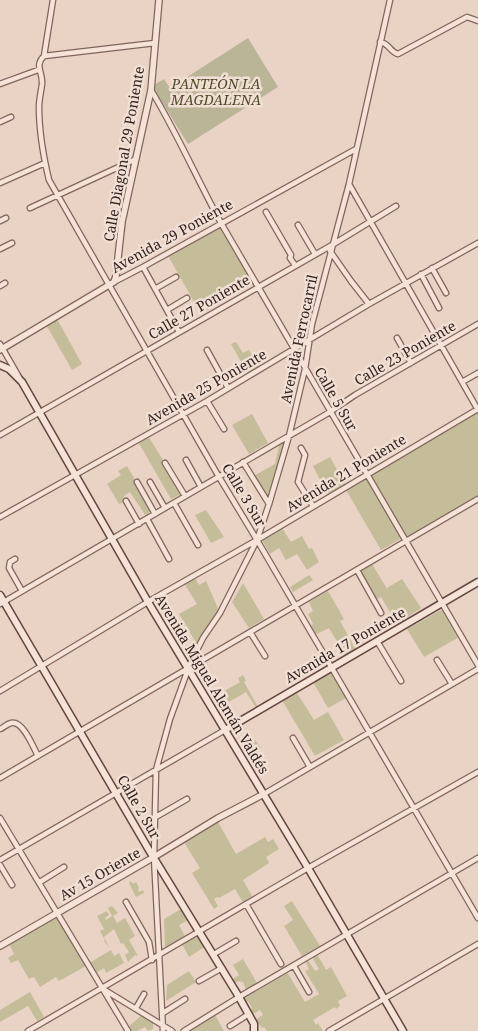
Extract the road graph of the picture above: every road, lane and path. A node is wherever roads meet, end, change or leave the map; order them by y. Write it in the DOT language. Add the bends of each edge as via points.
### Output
graph roads {
  1 [pos="53,0"];
  2 [pos="159,0"];
  3 [pos="390,0"];
  4 [pos="478,21"];
  5 [pos="380,42"];
  6 [pos="155,43"];
  7 [pos="44,56"];
  8 [pos="38,70"];
  9 [pos="0,84"];
  10 [pos="151,90"];
  11 [pos="11,117"];
  12 [pos="0,122"];
  13 [pos="356,149"];
  14 [pos="136,158"];
  15 [pos="45,163"];
  16 [pos="0,183"];
  17 [pos="349,184"];
  18 [pos="57,196"];
  19 [pos="396,206"];
  20 [pos="30,208"];
  21 [pos="266,212"];
  22 [pos="6,218"];
  23 [pos="0,221"];
  24 [pos="370,221"];
  25 [pos="221,224"];
  26 [pos="298,225"];
  27 [pos="12,243"];
  28 [pos="478,243"];
  29 [pos="332,245"];
  30 [pos="0,249"];
  31 [pos="330,251"];
  32 [pos="315,254"];
  33 [pos="296,264"];
  34 [pos="143,267"];
  35 [pos="432,268"];
  36 [pos="421,274"];
  37 [pos="176,278"];
  38 [pos="5,283"];
  39 [pos="111,284"];
  40 [pos="405,284"];
  41 [pos="0,286"];
  42 [pos="257,286"];
  43 [pos="155,289"];
  44 [pos="446,292"];
  45 [pos="187,298"];
  46 [pos="369,304"];
  47 [pos="439,308"];
  48 [pos="167,310"];
  49 [pos="478,324"];
  50 [pos="179,332"];
  51 [pos="396,338"];
  52 [pos="309,341"];
  53 [pos="441,346"];
  54 [pos="1,348"];
  55 [pos="294,349"];
  56 [pos="147,350"];
  57 [pos="206,350"];
  58 [pos="411,363"];
  59 [pos="0,365"];
  60 [pos="305,369"];
  61 [pos="478,373"];
  62 [pos="22,382"];
  63 [pos="462,382"];
  64 [pos="228,388"];
  65 [pos="206,401"];
  66 [pos="478,410"];
  67 [pos="38,412"];
  68 [pos="330,412"];
  69 [pos="183,414"];
  70 [pos="224,429"];
  71 [pos="0,435"];
  72 [pos="289,436"];
  73 [pos="301,448"];
  74 [pos="186,460"];
  75 [pos="243,462"];
  76 [pos="165,463"];
  77 [pos="368,473"];
  78 [pos="74,475"];
  79 [pos="219,477"];
  80 [pos="137,482"];
  81 [pos="150,482"];
  82 [pos="201,487"];
  83 [pos="185,496"];
  84 [pos="478,499"];
  85 [pos="126,501"];
  86 [pos="174,503"];
  87 [pos="269,504"];
  88 [pos="313,506"];
  89 [pos="165,508"];
  90 [pos="155,514"];
  91 [pos="0,517"];
  92 [pos="148,519"];
  93 [pos="139,524"];
  94 [pos="112,539"];
  95 [pos="257,540"];
  96 [pos="407,541"];
  97 [pos="198,545"];
  98 [pos="169,559"];
  99 [pos="15,560"];
  100 [pos="357,570"];
  101 [pos="478,582"];
  102 [pos="22,591"];
  103 [pos="0,595"];
  104 [pos="148,602"];
  105 [pos="2,603"];
  106 [pos="442,603"];
  107 [pos="295,606"];
  108 [pos="381,613"];
  109 [pos="250,632"];
  110 [pos="377,641"];
  111 [pos="265,656"];
  112 [pos="437,660"];
  113 [pos="478,665"];
  114 [pos="42,666"];
  115 [pos="188,668"];
  116 [pos="331,668"];
  117 [pos="478,669"];
  118 [pos="401,680"];
  119 [pos="452,684"];
  120 [pos="0,691"];
  121 [pos="0,729"];
  122 [pos="226,730"];
  123 [pos="80,731"];
  124 [pos="370,733"];
  125 [pos="293,738"];
  126 [pos="38,756"];
  127 [pos="310,767"];
  128 [pos="156,770"];
  129 [pos="478,772"];
  130 [pos="0,778"];
  131 [pos="117,793"];
  132 [pos="264,794"];
  133 [pos="187,799"];
  134 [pos="414,808"];
  135 [pos="0,818"];
  136 [pos="154,818"];
  137 [pos="19,849"];
  138 [pos="154,857"];
  139 [pos="478,858"];
  140 [pos="0,860"];
  141 [pos="0,865"];
  142 [pos="64,867"];
  143 [pos="308,868"];
  144 [pos="451,874"];
  145 [pos="40,882"];
  146 [pos="12,885"];
  147 [pos="126,902"];
  148 [pos="246,904"];
  149 [pos="57,913"];
  150 [pos="478,918"];
  151 [pos="200,932"];
  152 [pos="347,935"];
  153 [pos="236,941"];
  154 [pos="478,944"];
  155 [pos="0,946"];
  156 [pos="214,954"];
  157 [pos="159,955"];
  158 [pos="152,960"];
  159 [pos="281,964"];
  160 [pos="294,966"];
  161 [pos="222,968"];
  162 [pos="198,981"];
  163 [pos="102,988"];
  164 [pos="309,992"];
  165 [pos="144,994"];
  166 [pos="239,997"];
  167 [pos="185,999"];
  168 [pos="384,999"];
  169 [pos="136,1008"];
  170 [pos="163,1013"];
  171 [pos="249,1014"];
  172 [pos="163,1025"];
  173 [pos="230,1026"];
  174 [pos="28,1031"];
  175 [pos="128,1031"];
  176 [pos="163,1031"];
  177 [pos="172,1031"];
  178 [pos="184,1031"];
  179 [pos="254,1031"];
  180 [pos="329,1031"];
  181 [pos="403,1031"];
  1 -- 7 [label="street"];
  2 -- 6 [label="street, Calle Diagonal 29 Poniente"];
  3 -- 5 [label="street, Avenida Ferrocarril"];
  4 -- 5 [label="street" via="467,16 398,54"];
  5 -- 13 [label="street, Avenida Ferrocarril"];
  6 -- 7 [label="street"];
  6 -- 10 [label="street, Calle Diagonal 29 Poniente"];
  7 -- 8 [label="street" via="38,63"];
  8 -- 9 [label="street"];
  8 -- 15 [label="street, Calle 3 Sur" via="42,82 39,108"];
  10 -- 14 [label="street, Calle Diagonal 29 Poniente"];
  10 -- 25 [label="street, Calle 5 Sur"];
  11 -- 12 [label="street"];
  13 -- 17 [label="street, Avenida Ferrocarril"];
  13 -- 25 [label="street, Avenida 29 Poniente"];
  14 -- 18 [label="street"];
  14 -- 39 [label="street, Calle Diagonal 29 Poniente" via="122,222 116,276"];
  15 -- 16 [label="street"];
  15 -- 18 [label="street, Calle 3 Sur"];
  17 -- 24 [label="street"];
  17 -- 29 [label="street, Avenida Ferrocarril"];
  18 -- 20 [label="street"];
  18 -- 39 [label="street, Calle 3 Sur"];
  19 -- 24 [label="street, Calle 27 Poniente"];
  21 -- 33 [label="street"];
  22 -- 23 [label="street"];
  24 -- 29 [label="street, Calle 27 Poniente"];
  24 -- 40 [label="street"];
  25 -- 34 [label="street, Avenida 29 Poniente"];
  25 -- 42 [label="street, Calle 5 Sur"];
  26 -- 32 [label="street"];
  27 -- 30 [label="street"];
  28 -- 35 [label="street, Avenida 25 Poniente"];
  29 -- 31 [label="street, Avenida Ferrocarril"];
  29 -- 32 [label="street, Calle 27 Poniente"];
  31 -- 46 [label="street"];
  31 -- 52 [label="street, Avenida Ferrocarril"];
  32 -- 33 [label="street, Calle 27 Poniente"];
  33 -- 42 [label="street, Calle 27 Poniente"];
  34 -- 39 [label="street, Avenida 29 Poniente"];
  34 -- 43 [label="street"];
  35 -- 36 [label="street, Avenida 25 Poniente"];
  35 -- 44 [label="street"];
  36 -- 40 [label="street, Avenida 25 Poniente"];
  36 -- 47 [label="street"];
  37 -- 43 [label="street"];
  38 -- 41 [label="street"];
  39 -- 54 [label="street, Avenida 29 Poniente"];
  39 -- 56 [label="street, Calle 3 Sur"];
  40 -- 46 [label="street, Avenida 25 Poniente"];
  40 -- 53 [label="street"];
  42 -- 50 [label="street, Calle 27 Poniente"];
  42 -- 55 [label="street, Calle 5 Sur"];
  43 -- 48 [label="street"];
  45 -- 48 [label="street"];
  46 -- 52 [label="street, Avenida 25 Poniente"];
  48 -- 50 [label="street"];
  49 -- 53 [label="street, Calle 23 Poniente"];
  50 -- 56 [label="street, Calle 27 Poniente"];
  51 -- 58 [label="street"];
  52 -- 55 [label="street, Avenida 25 Poniente"];
  52 -- 60 [label="street, Avenida Ferrocarril"];
  53 -- 58 [label="street, Calle 23 Poniente"];
  53 -- 63 [label="street"];
  54 -- 62 [label="street, Avenida Miguel Alemán Valdés"];
  55 -- 60 [label="street, Calle 5 Sur"];
  55 -- 64 [label="street, Avenida 25 Poniente"];
  56 -- 67 [label="street, Calle 27 Poniente"];
  56 -- 69 [label="street, Calle 3 Sur"];
  57 -- 64 [label="street"];
  58 -- 68 [label="street, Calle 23 Poniente"];
  59 -- 62 [label="main road"];
  60 -- 68 [label="street, Calle 5 Sur"];
  60 -- 72 [label="street, Avenida Ferrocarril"];
  61 -- 63 [label="street"];
  62 -- 67 [label="main road, Avenida Miguel Alemán Valdés"];
  63 -- 66 [label="street"];
  64 -- 65 [label="street, Avenida 25 Poniente"];
  65 -- 69 [label="street, Avenida 25 Poniente"];
  65 -- 70 [label="street"];
  66 -- 77 [label="street, Avenida 21 Poniente"];
  67 -- 71 [label="street, Calle 27 Poniente"];
  67 -- 78 [label="main road, Avenida Miguel Alemán Valdés"];
  68 -- 72 [label="street, Calle 23 Poniente"];
  68 -- 77 [label="street, Calle 5 Sur"];
  69 -- 78 [label="street, Avenida 25 Poniente"];
  69 -- 79 [label="street, Calle 3 Sur"];
  72 -- 75 [label="street, Calle 23 Poniente"];
  72 -- 87 [label="street, Avenida Ferrocarril"];
  73 -- 88 [label="street" via="305,455 298,482"];
  74 -- 82 [label="street"];
  75 -- 79 [label="street, Calle 23 Poniente"];
  75 -- 87 [label="street"];
  76 -- 83 [label="street"];
  77 -- 88 [label="street, Avenida 21 Poniente"];
  77 -- 96 [label="street, Calle 5 Sur"];
  78 -- 91 [label="street, Avenida 25 Poniente"];
  78 -- 94 [label="main road, Avenida Miguel Alemán Valdés"];
  79 -- 82 [label="street, Calle 23 Poniente"];
  79 -- 95 [label="street, Calle 3 Sur"];
  80 -- 90 [label="street"];
  81 -- 89 [label="street"];
  82 -- 83 [label="street, Calle 23 Poniente"];
  83 -- 86 [label="street, Calle 23 Poniente"];
  84 -- 96 [label="street"];
  85 -- 93 [label="street"];
  86 -- 89 [label="street, Calle 23 Poniente"];
  86 -- 97 [label="street"];
  87 -- 95 [label="street, Avenida Ferrocarril"];
  88 -- 95 [label="street, Avenida 21 Poniente"];
  89 -- 90 [label="street, Calle 23 Poniente"];
  90 -- 92 [label="street, Calle 23 Poniente"];
  92 -- 93 [label="street, Calle 23 Poniente"];
  92 -- 98 [label="street"];
  93 -- 94 [label="street, Calle 23 Poniente"];
  94 -- 102 [label="street, Calle 23 Poniente"];
  94 -- 104 [label="main road, Avenida Miguel Alemán Valdés"];
  95 -- 104 [label="street, Avenida 21 Poniente"];
  95 -- 107 [label="street, Calle 3 Sur"];
  95 -- 115 [label="street, Avenida Ferrocarril"];
  96 -- 100 [label="street"];
  96 -- 106 [label="street, Calle 5 Sur"];
  99 -- 102 [label="street" via="10,562 9,568"];
  100 -- 107 [label="street"];
  100 -- 108 [label="street"];
  101 -- 106 [label="main road, Avenida 17 Poniente"];
  102 -- 105 [label="street, Calle 23 Poniente"];
  103 -- 105 [label="main road, Calle 2 Sur"];
  104 -- 114 [label="street, Avenida 21 Poniente"];
  104 -- 115 [label="main road, Avenida Miguel Alemán Valdés"];
  105 -- 114 [label="main road, Calle 2 Sur"];
  106 -- 110 [label="main road, Avenida 17 Poniente"];
  106 -- 113 [label="street, Calle 5 Sur"];
  107 -- 109 [label="street"];
  107 -- 116 [label="street, Calle 3 Sur"];
  109 -- 111 [label="street"];
  109 -- 115 [label="street"];
  110 -- 116 [label="main road, Avenida 17 Poniente"];
  110 -- 118 [label="street"];
  112 -- 119 [label="street"];
  114 -- 120 [label="street, Avenida 21 Poniente"];
  114 -- 123 [label="main road, Calle 2 Sur"];
  115 -- 122 [label="main road, Avenida Miguel Alemán Valdés"];
  115 -- 123 [label="street"];
  115 -- 128 [label="street, Avenida Ferrocarril"];
  116 -- 122 [label="main road, Avenida 17 Poniente"];
  116 -- 124 [label="street, Calle 3 Sur"];
  117 -- 119 [label="street"];
  119 -- 124 [label="street"];
  121 -- 126 [label="street" via="11,723 22,726"];
  122 -- 128 [label="street"];
  122 -- 132 [label="main road, Avenida Miguel Alemán Valdés"];
  123 -- 126 [label="street"];
  123 -- 131 [label="main road, Calle 2 Sur"];
  124 -- 127 [label="street"];
  124 -- 134 [label="street, Calle 3 Sur"];
  125 -- 127 [label="street"];
  126 -- 130 [label="street"];
  127 -- 132 [label="street"];
  128 -- 131 [label="street"];
  128 -- 136 [label="street, Avenida Ferrocarril"];
  129 -- 134 [label="street"];
  131 -- 137 [label="street"];
  131 -- 138 [label="main road, Calle 2 Sur"];
  132 -- 138 [label="street, Av 15 Oriente"];
  132 -- 143 [label="main road, Avenida Miguel Alemán Valdés"];
  133 -- 136 [label="street"];
  134 -- 143 [label="street"];
  134 -- 144 [label="street, Calle 3 Sur"];
  135 -- 137 [label="street"];
  136 -- 138 [label="street, Avenida Ferrocarril"];
  137 -- 140 [label="street"];
  137 -- 145 [label="street"];
  138 -- 149 [label="street, Av 15 Oriente"];
  138 -- 151 [label="main road, Calle 2 Sur"];
  138 -- 157 [label="street, Avenida Ferrocarril"];
  139 -- 144 [label="street"];
  141 -- 146 [label="street"];
  142 -- 145 [label="street"];
  143 -- 148 [label="street"];
  143 -- 152 [label="main road, Avenida Miguel Alemán Valdés"];
  144 -- 150 [label="street, Calle 3 Sur"];
  144 -- 152 [label="street"];
  145 -- 149 [label="street"];
  147 -- 158 [label="street" via="149,942"];
  148 -- 151 [label="street"];
  148 -- 159 [label="street"];
  149 -- 155 [label="street, Av 15 Oriente"];
  149 -- 163 [label="street"];
  151 -- 156 [label="main road, Calle 2 Sur"];
  151 -- 157 [label="street"];
  152 -- 160 [label="street"];
  152 -- 168 [label="main road, Avenida Miguel Alemán Valdés"];
  153 -- 156 [label="street"];
  154 -- 168 [label="street"];
  156 -- 161 [label="main road, Calle 2 Sur"];
  157 -- 158 [label="street"];
  157 -- 170 [label="street, Avenida Ferrocarril"];
  158 -- 163 [label="street"];
  160 -- 164 [label="street"];
  160 -- 166 [label="street"];
  161 -- 162 [label="street"];
  161 -- 166 [label="main road, Calle 2 Sur"];
  163 -- 169 [label="street"];
  163 -- 174 [label="street"];
  163 -- 175 [label="street"];
  165 -- 169 [label="street"];
  166 -- 171 [label="main road, Calle 2 Sur"];
  166 -- 178 [label="street"];
  167 -- 170 [label="street"];
  168 -- 180 [label="street"];
  168 -- 181 [label="main road, Avenida Miguel Alemán Valdés"];
  169 -- 172 [label="street"];
  170 -- 172 [label="street, Avenida Ferrocarril"];
  171 -- 173 [label="street"];
  171 -- 179 [label="main road, Calle 2 Sur"];
  172 -- 176 [label="street, Avenida Ferrocarril"];
  172 -- 177 [label="street"];
}
